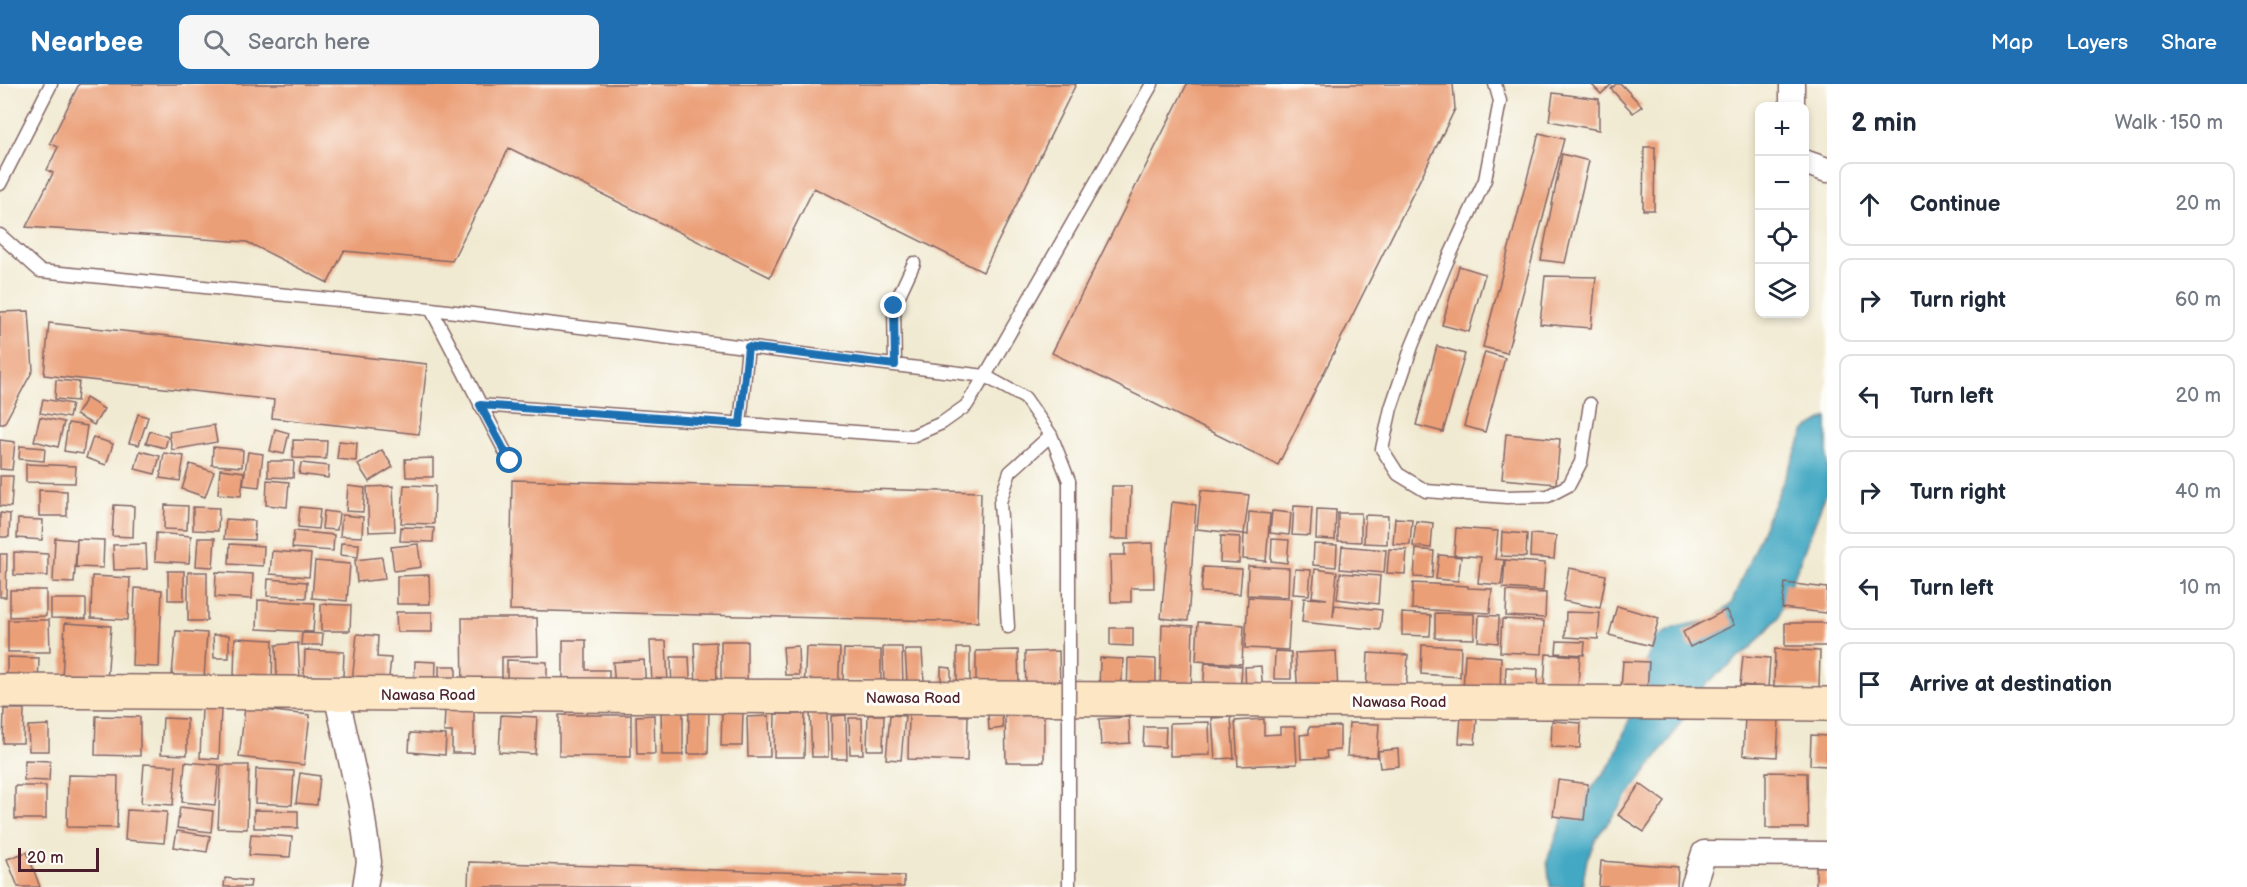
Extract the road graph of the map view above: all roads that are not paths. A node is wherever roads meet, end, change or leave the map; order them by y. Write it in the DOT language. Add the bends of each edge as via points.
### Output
graph roads {
  1 [pos="51,84"];
  2 [pos="1152,84"];
  3 [pos="1495,84"];
  4 [pos="1792,84"];
  5 [pos="1792,102"];
  6 [pos="1809,164"];
  7 [pos="1827,170"];
  8 [pos="0,184"];
  9 [pos="0,235"];
  10 [pos="914,263"];
  11 [pos="431,309"];
  12 [pos="748,347"];
  13 [pos="895,365"];
  14 [pos="985,376"];
  15 [pos="1590,404"];
  16 [pos="480,405"];
  17 [pos="740,424"];
  18 [pos="1051,435"];
  19 [pos="510,461"];
  20 [pos="1008,627"];
  21 [pos="0,691"];
  22 [pos="336,694"];
  23 [pos="1827,704"];
  24 [pos="1827,854"];
  25 [pos="365,887"];
  26 [pos="1069,887"];
  27 [pos="1693,887"];
  1 -- 8 [label="lane"];
  2 -- 14 [label="lane"];
  3 -- 15 [label="lane" via="1500,101 1485,180 1412,346 1382,449 1398,474 1426,491 1548,496 1569,485 1581,462"];
  4 -- 5 [label="street"];
  6 -- 7 [label="street"];
  9 -- 11 [label="lane" via="40,272"];
  10 -- 13 [label="lane" via="894,306"];
  11 -- 12 [label="lane"];
  11 -- 16 [label="lane"];
  12 -- 13 [label="lane"];
  12 -- 17 [label="lane"];
  13 -- 14 [label="lane"];
  14 -- 17 [label="lane" via="966,406 942,423 912,436"];
  14 -- 18 [label="lane" via="1024,398"];
  16 -- 17 [label="lane"];
  16 -- 19 [label="lane"];
  18 -- 20 [label="lane" via="1010,472 1000,502"];
  18 -- 26 [label="lane, bridge" via="1069,481"];
  21 -- 22 [label="street, Nawasa Road"];
  22 -- 23 [label="street, Nawasa Road"];
  22 -- 25 [label="street" via="361,805 369,862"];
  24 -- 27 [label="street" via="1704,853"];
}
